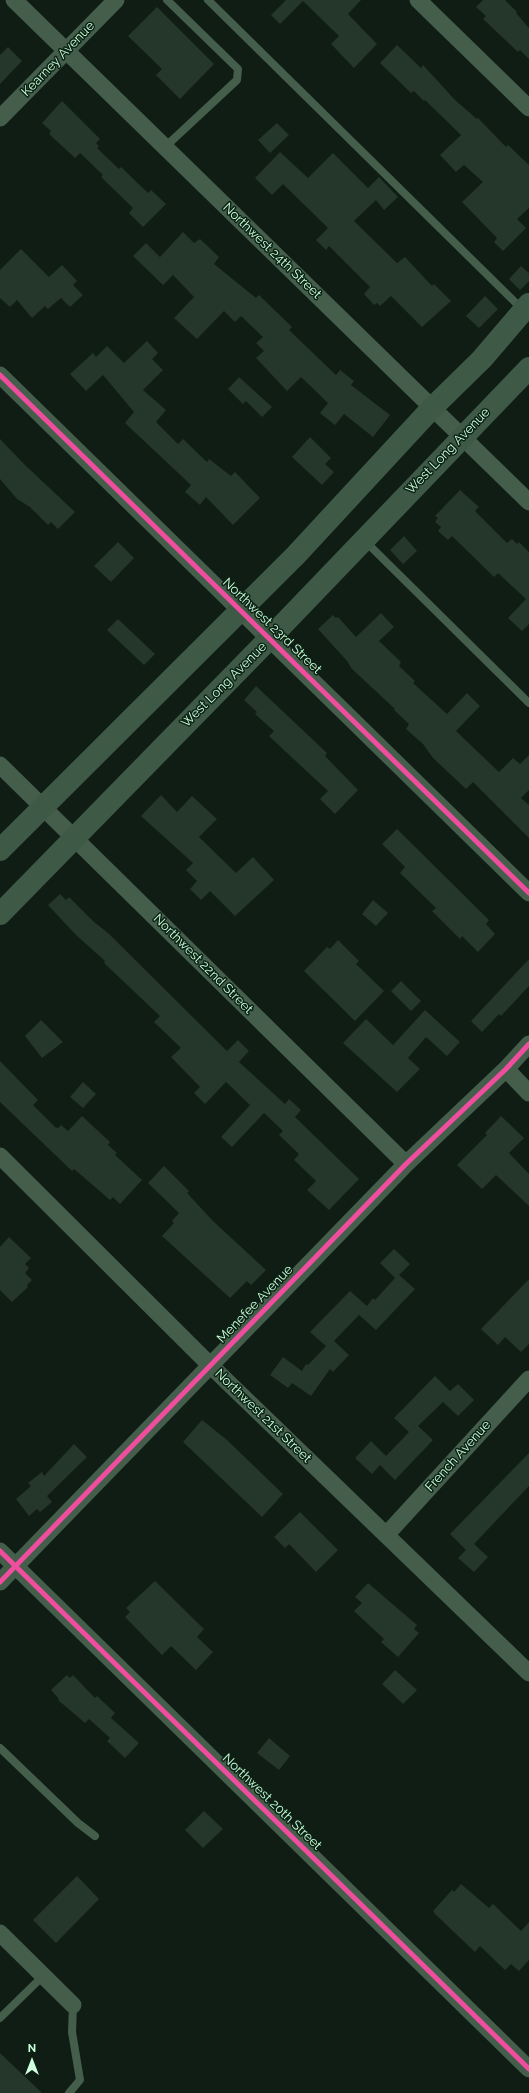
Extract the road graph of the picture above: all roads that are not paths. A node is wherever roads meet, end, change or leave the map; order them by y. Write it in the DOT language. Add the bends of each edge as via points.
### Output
graph roads {
  1 [pos="14,0"];
  2 [pos="116,0"];
  3 [pos="167,0"];
  4 [pos="208,0"];
  5 [pos="418,0"];
  6 [pos="66,51"];
  7 [pos="529,108"];
  8 [pos="0,118"];
  9 [pos="165,147"];
  10 [pos="526,308"];
  11 [pos="529,368"];
  12 [pos="0,375"];
  13 [pos="432,408"];
  14 [pos="462,437"];
  15 [pos="529,502"];
  16 [pos="364,540"];
  17 [pos="240,610"];
  18 [pos="269,639"];
  19 [pos="529,704"];
  20 [pos="0,765"];
  21 [pos="42,806"];
  22 [pos="74,837"];
  23 [pos="0,850"];
  24 [pos="529,893"];
  25 [pos="0,914"];
  26 [pos="529,1044"];
  27 [pos="506,1069"];
  28 [pos="529,1093"];
  29 [pos="0,1156"];
  30 [pos="406,1164"];
  31 [pos="211,1366"];
  32 [pos="529,1379"];
  33 [pos="387,1534"];
  34 [pos="0,1551"];
  35 [pos="15,1566"];
  36 [pos="0,1582"];
  37 [pos="529,1673"];
  38 [pos="0,1748"];
  39 [pos="95,1836"];
  40 [pos="0,1933"];
  41 [pos="43,1976"];
  42 [pos="74,2005"];
  43 [pos="0,2018"];
  44 [pos="529,2069"];
  45 [pos="69,2093"];
  1 -- 6 [label="street, Northwest 24th Street"];
  2 -- 6 [label="street, Kearney Avenue"];
  3 -- 9 [label="lane" via="238,69 237,80"];
  4 -- 10 [label="lane"];
  5 -- 7 [label="street"];
  6 -- 8 [label="street, Kearney Avenue"];
  6 -- 9 [label="street, Northwest 24th Street"];
  9 -- 13 [label="street, Northwest 24th Street"];
  10 -- 13 [label="main road" via="482,359"];
  11 -- 14 [label="main road, West Long Avenue"];
  12 -- 17 [label="street, Northwest 23rd Street"];
  13 -- 14 [label="street, Northwest 24th Street"];
  13 -- 17 [label="main road" via="296,555"];
  14 -- 15 [label="street, Northwest 24th Street"];
  14 -- 16 [label="main road, West Long Avenue"];
  16 -- 18 [label="main road, West Long Avenue"];
  16 -- 19 [label="lane"];
  17 -- 18 [label="street, Northwest 23rd Street"];
  17 -- 21 [label="main road"];
  18 -- 22 [label="main road, West Long Avenue"];
  18 -- 24 [label="street, Northwest 23rd Street"];
  20 -- 21 [label="street, Northwest 22nd Street"];
  21 -- 22 [label="street, Northwest 22nd Street"];
  21 -- 23 [label="main road"];
  22 -- 25 [label="main road, West Long Avenue"];
  22 -- 30 [label="street, Northwest 22nd Street"];
  26 -- 27 [label="street, Menefee Avenue"];
  27 -- 28 [label="street"];
  27 -- 30 [label="street, Menefee Avenue"];
  29 -- 31 [label="street, Northwest 21st Street"];
  30 -- 31 [label="street, Menefee Avenue"];
  31 -- 33 [label="street, Northwest 21st Street"];
  31 -- 35 [label="street, Menefee Avenue"];
  32 -- 33 [label="street, French Avenue"];
  33 -- 37 [label="street, Northwest 21st Street"];
  34 -- 35 [label="street, Northwest 20th Street"];
  35 -- 36 [label="street, Menefee Avenue"];
  35 -- 44 [label="street, Northwest 20th Street"];
  38 -- 39 [label="lane"];
  40 -- 41 [label="street"];
  41 -- 42 [label="street"];
  41 -- 43 [label="lane"];
  42 -- 45 [label="lane" via="72,2032 80,2080"];
}
